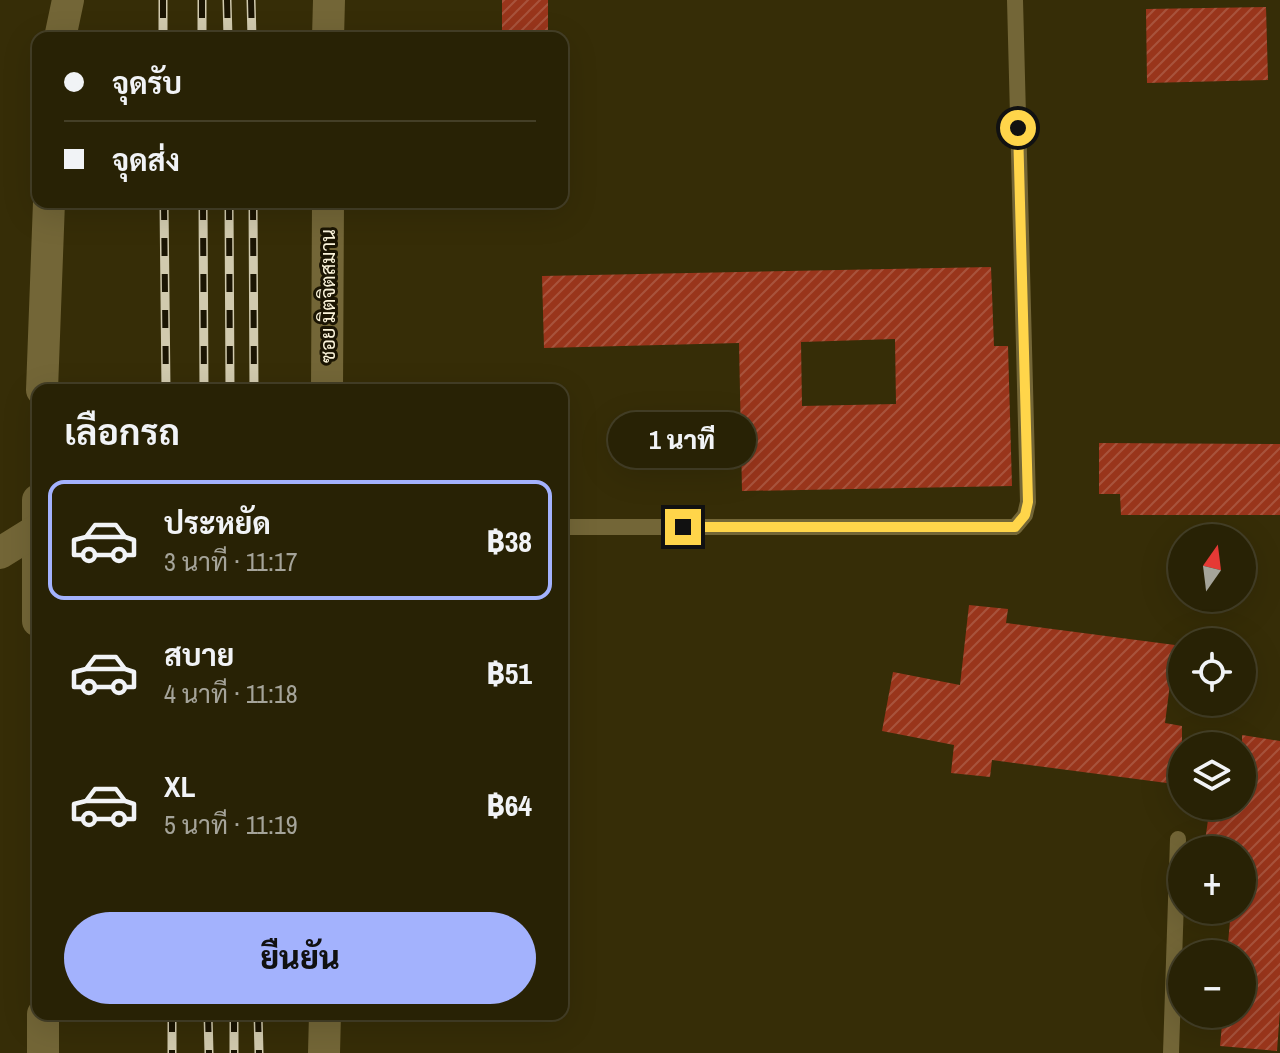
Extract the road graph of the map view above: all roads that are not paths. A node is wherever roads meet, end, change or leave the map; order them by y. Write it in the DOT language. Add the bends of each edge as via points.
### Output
graph roads {
  1 [pos="68,0"];
  2 [pos="329,0"];
  3 [pos="1015,0"];
  4 [pos="61,32"];
  5 [pos="328,32"];
  6 [pos="49,208"];
  7 [pos="328,208"];
  8 [pos="42,384"];
  9 [pos="327,384"];
  10 [pos="568,527"];
  11 [pos="32,533"];
  12 [pos="0,553"];
  13 [pos="1175,924"];
  14 [pos="43,1020"];
  15 [pos="325,1020"];
  16 [pos="43,1053"];
  17 [pos="324,1053"];
  18 [pos="1171,1053"];
  1 -- 4 [label="street"];
  2 -- 5 [label="street"];
  3 -- 10 [label="lane" via="1028,502 1015,527"];
  6 -- 8 [label="street"];
  7 -- 9 [label="street, ซอย มิตจิตสมาน"];
  11 -- 12 [label="street"];
  13 -- 18 [label="lane"];
  14 -- 16 [label="street"];
  15 -- 17 [label="street"];
}
